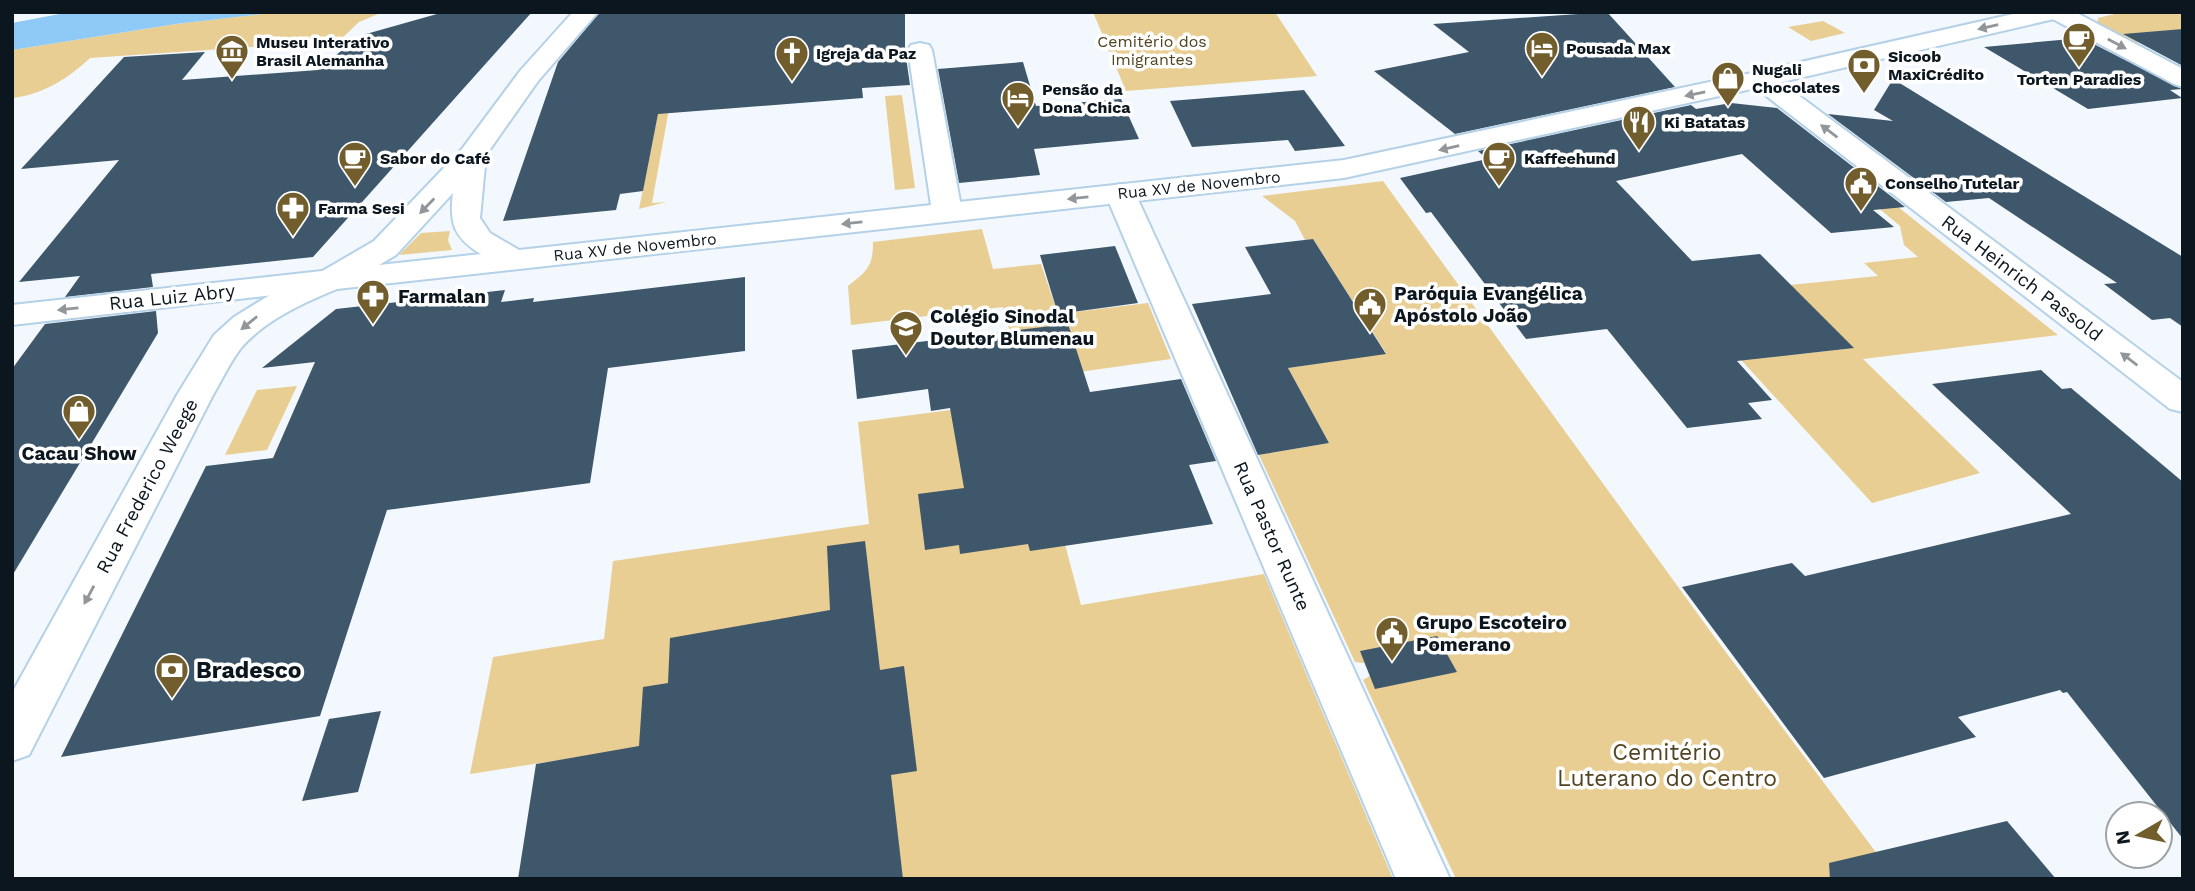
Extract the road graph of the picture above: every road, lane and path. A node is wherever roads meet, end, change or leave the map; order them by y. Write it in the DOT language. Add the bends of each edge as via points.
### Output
graph roads {
  1 [pos="586,12"];
  2 [pos="2055,12"];
  3 [pos="920,50"];
  4 [pos="1761,79"];
  5 [pos="2183,79"];
  6 [pos="472,155"];
  7 [pos="1121,193"];
  8 [pos="947,212"];
  9 [pos="514,260"];
  10 [pos="331,279"];
  11 [pos="12,315"];
  12 [pos="2183,400"];
  13 [pos="12,740"];
  14 [pos="1423,879"];
  1 -- 6 [label="main road" via="521,86"];
  2 -- 4 [label="main road, Rua XV de Novembro, one-way"];
  2 -- 5 [label="main road, one-way"];
  3 -- 8 [label="main road"];
  4 -- 7 [label="main road, Rua XV de Novembro, one-way" via="1379,163"];
  12 -- 4 [label="main road, Rua Heinrich Passold, one-way"];
  6 -- 9 [label="main road" via="465,218 478,239"];
  6 -- 10 [label="main road, one-way" via="385,248"];
  7 -- 8 [label="main road, Rua XV de Novembro, one-way"];
  7 -- 14 [label="main road, Rua Pastor Runte"];
  8 -- 9 [label="main road, Rua XV de Novembro, one-way"];
  9 -- 10 [label="main road, Rua XV de Novembro"];
  10 -- 11 [label="main road, Rua Luiz Abry, one-way"];
  10 -- 13 [label="main road, Rua Frederico Weege, one-way" via="269,308 226,343"];
}
